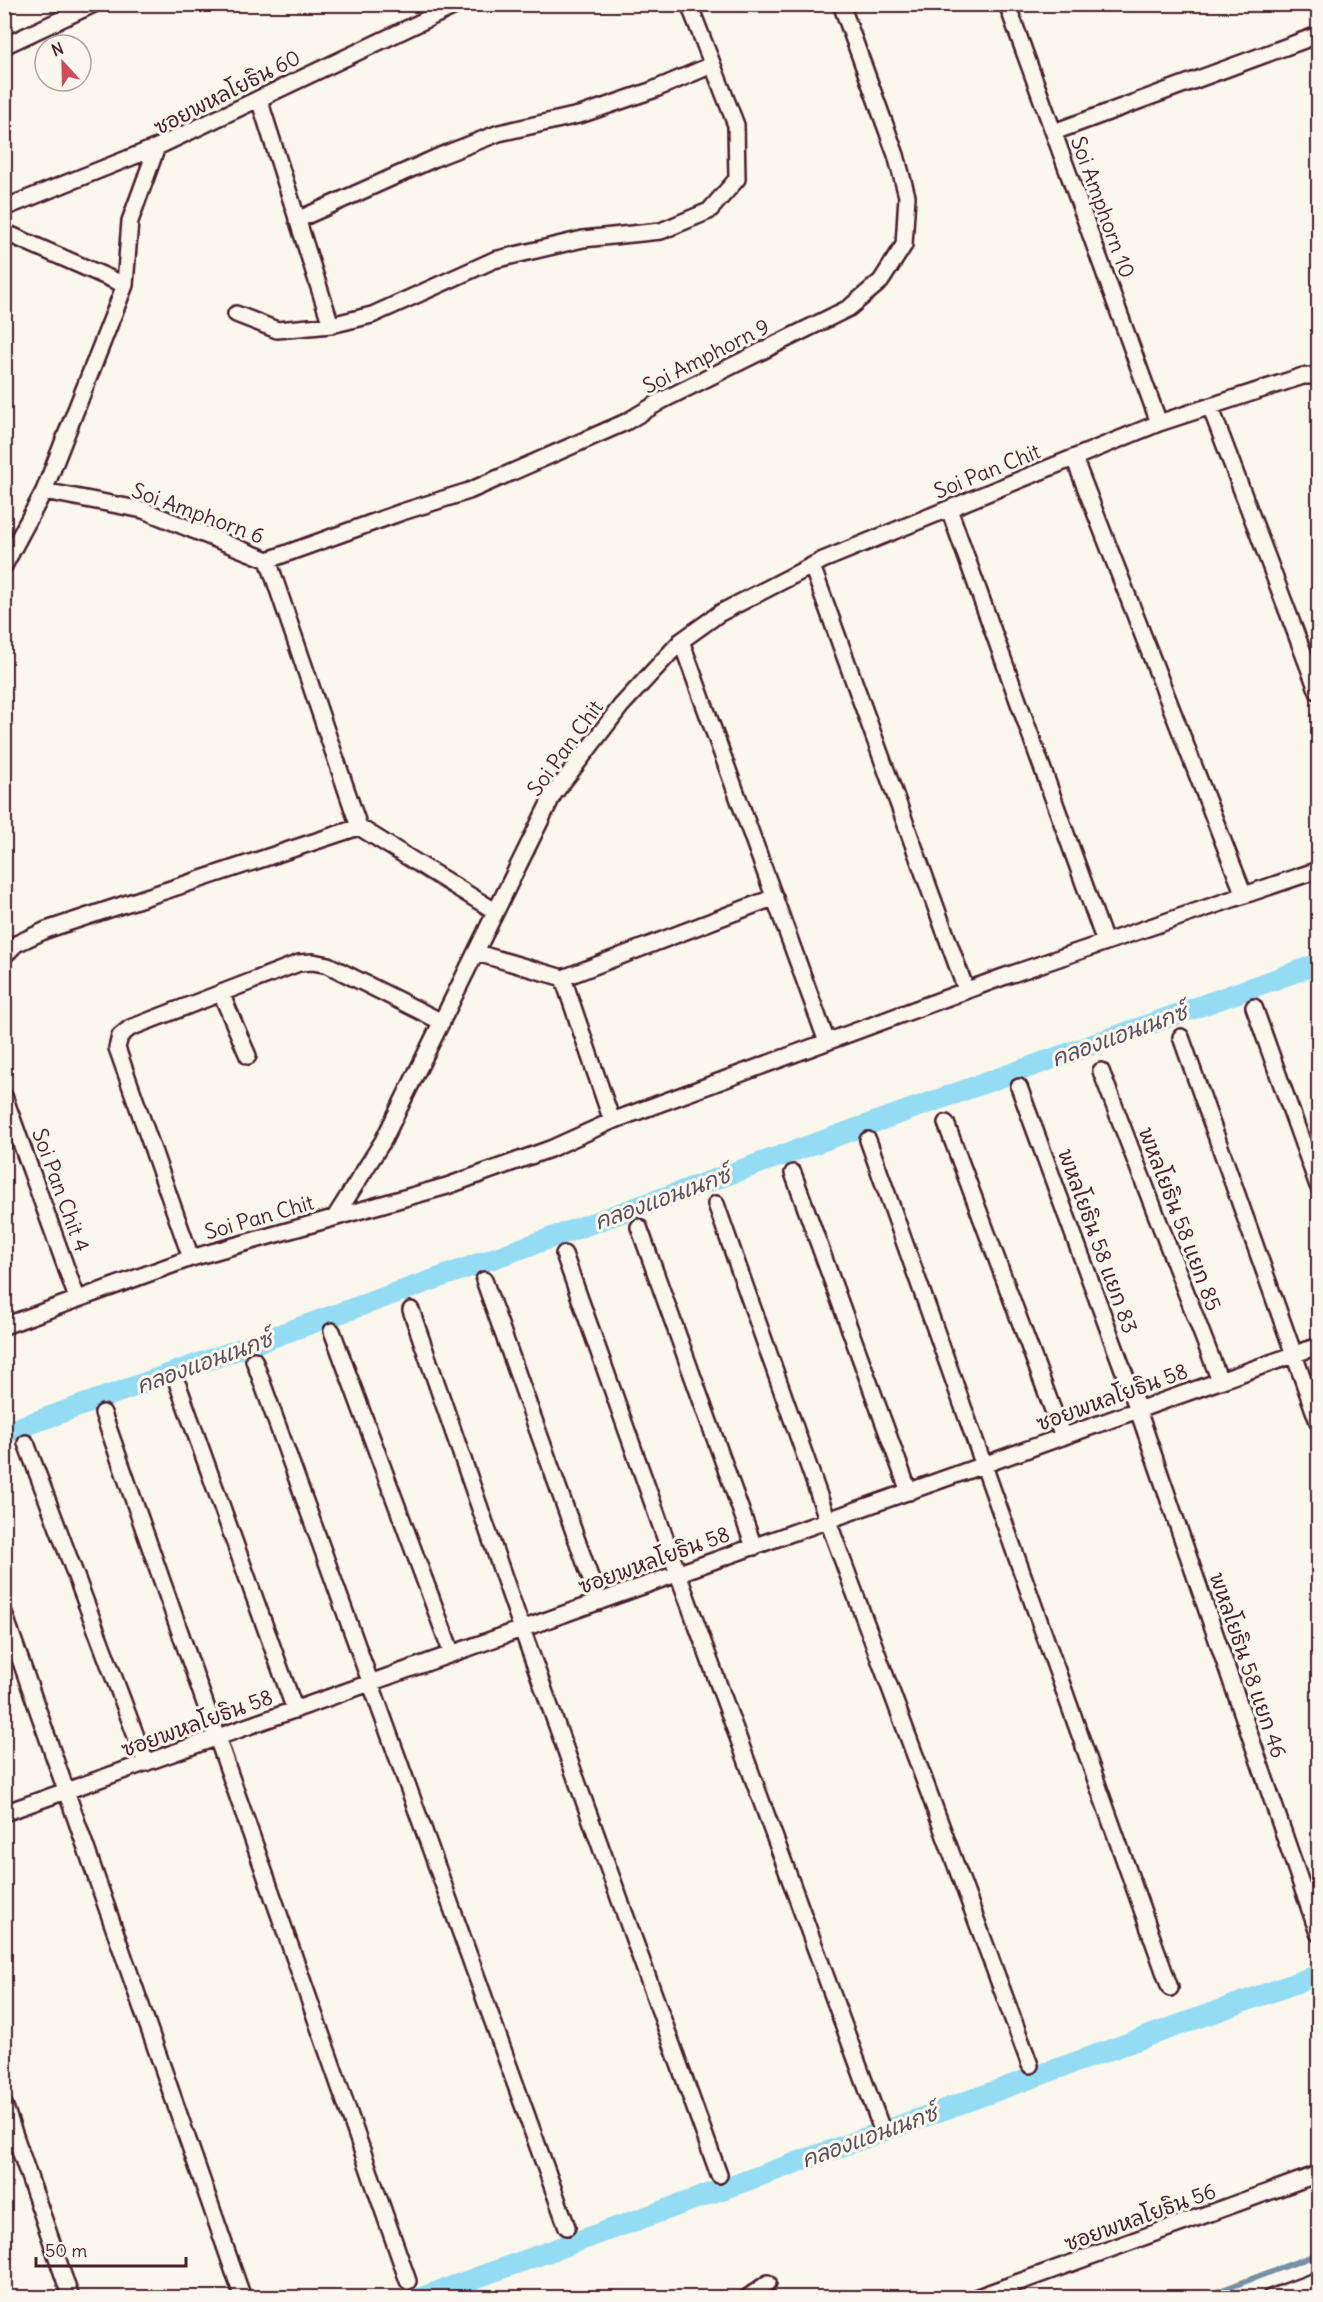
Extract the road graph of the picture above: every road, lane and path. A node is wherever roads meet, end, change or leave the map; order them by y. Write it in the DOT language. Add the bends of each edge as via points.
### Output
graph roads {
  1 [pos="94,4"];
  2 [pos="459,4"];
  3 [pos="689,4"];
  4 [pos="841,4"];
  5 [pos="1007,4"];
  6 [pos="70,10"];
  7 [pos="1318,35"];
  8 [pos="4,46"];
  9 [pos="712,65"];
  10 [pos="259,99"];
  11 [pos="1054,132"];
  12 [pos="157,147"];
  13 [pos="4,208"];
  14 [pos="297,220"];
  15 [pos="4,232"];
  16 [pos="125,285"];
  17 [pos="236,314"];
  18 [pos="331,325"];
  19 [pos="1311,376"];
  20 [pos="1210,406"];
  21 [pos="1159,423"];
  22 [pos="1074,458"];
  23 [pos="44,491"];
  24 [pos="949,509"];
  25 [pos="268,560"];
  26 [pos="4,566"];
  27 [pos="812,566"];
  28 [pos="681,641"];
  29 [pos="1318,692"];
  30 [pos="359,827"];
  31 [pos="1318,870"];
  32 [pos="1244,895"];
  33 [pos="774,897"];
  34 [pos="495,911"];
  35 [pos="1106,942"];
  36 [pos="477,953"];
  37 [pos="4,956"];
  38 [pos="563,978"];
  39 [pos="966,990"];
  40 [pos="220,993"];
  41 [pos="1254,1007"];
  42 [pos="442,1022"];
  43 [pos="1181,1037"];
  44 [pos="827,1042"];
  45 [pos="248,1056"];
  46 [pos="1101,1071"];
  47 [pos="1018,1087"];
  48 [pos="4,1096"];
  49 [pos="612,1121"];
  50 [pos="946,1123"];
  51 [pos="868,1140"];
  52 [pos="793,1173"];
  53 [pos="1318,1186"];
  54 [pos="716,1204"];
  55 [pos="335,1217"];
  56 [pos="639,1227"];
  57 [pos="564,1254"];
  58 [pos="191,1258"];
  59 [pos="484,1280"];
  60 [pos="77,1298"];
  61 [pos="411,1310"];
  62 [pos="4,1326"];
  63 [pos="332,1331"];
  64 [pos="1318,1346"];
  65 [pos="1295,1354"];
  66 [pos="254,1360"];
  67 [pos="1220,1381"];
  68 [pos="178,1385"];
  69 [pos="1138,1410"];
  70 [pos="103,1413"];
  71 [pos="1318,1422"];
  72 [pos="1063,1437"];
  73 [pos="26,1443"];
  74 [pos="984,1465"];
  75 [pos="909,1492"];
  76 [pos="828,1521"];
  77 [pos="754,1547"];
  78 [pos="678,1574"];
  79 [pos="599,1602"];
  80 [pos="4,1613"];
  81 [pos="522,1629"];
  82 [pos="452,1654"];
  83 [pos="371,1683"];
  84 [pos="295,1710"];
  85 [pos="219,1737"];
  86 [pos="146,1763"];
  87 [pos="67,1791"];
  88 [pos="4,1814"];
  89 [pos="1318,1933"];
  90 [pos="1170,1988"];
  91 [pos="1030,2065"];
  92 [pos="4,2104"];
  93 [pos="881,2127"];
  94 [pos="1318,2174"];
  95 [pos="719,2175"];
  96 [pos="567,2227"];
  97 [pos="1318,2280"];
  98 [pos="408,2281"];
  99 [pos="768,2283"];
  100 [pos="71,2298"];
  101 [pos="243,2298"];
  102 [pos="747,2298"];
  103 [pos="975,2298"];
  104 [pos="1270,2298"];
  1 -- 6 [label="street"];
  2 -- 10 [label="street, ซอยพหลโยธิน 60"];
  3 -- 9 [label="street"];
  4 -- 25 [label="street, Soi Amphorn 9" via="907,196 904,245 881,281 849,308 626,422 469,491"];
  5 -- 11 [label="street, Soi Amphorn 10"];
  6 -- 8 [label="street"];
  7 -- 11 [label="street"];
  9 -- 14 [label="street" via="583,114 499,133"];
  9 -- 18 [label="street" via="736,125 736,179 709,212 660,231 583,239 494,260 372,315"];
  10 -- 12 [label="street, ซอยพหลโยธิน 60"];
  10 -- 14 [label="street"];
  11 -- 21 [label="street, Soi Amphorn 10"];
  12 -- 13 [label="street"];
  12 -- 16 [label="street, ซอยพหลโยธิน 60" via="130,220"];
  14 -- 18 [label="street"];
  15 -- 16 [label="street"];
  16 -- 23 [label="street, ซอยพหลโยธิน 60"];
  17 -- 18 [label="street" via="277,330"];
  19 -- 20 [label="street, Soi Pan Chit"];
  20 -- 21 [label="street, Soi Pan Chit"];
  20 -- 29 [label="street"];
  21 -- 22 [label="street, Soi Pan Chit"];
  22 -- 24 [label="street, Soi Pan Chit"];
  22 -- 32 [label="street"];
  23 -- 25 [label="street, Soi Amphorn 6" via="143,510"];
  23 -- 26 [label="street, ซอยพหลโยธิน 60"];
  24 -- 27 [label="street, Soi Pan Chit"];
  24 -- 35 [label="street"];
  25 -- 30 [label="street"];
  27 -- 28 [label="street, Soi Pan Chit" via="720,613"];
  27 -- 39 [label="street"];
  28 -- 33 [label="street"];
  28 -- 34 [label="street, Soi Pan Chit" via="621,706 553,795"];
  30 -- 34 [label="street"];
  30 -- 37 [label="street" via="46,930 16,945"];
  31 -- 32 [label="street"];
  32 -- 35 [label="street"];
  33 -- 38 [label="street"];
  33 -- 44 [label="street"];
  34 -- 36 [label="street, Soi Pan Chit"];
  35 -- 39 [label="street"];
  36 -- 38 [label="street"];
  36 -- 42 [label="street, Soi Pan Chit"];
  38 -- 49 [label="street"];
  39 -- 44 [label="street"];
  40 -- 42 [label="street" via="299,963 313,962 328,965"];
  40 -- 45 [label="street"];
  40 -- 58 [label="street" via="130,1028 120,1036 117,1048"];
  41 -- 53 [label="street"];
  42 -- 55 [label="street, Soi Pan Chit" via="383,1141"];
  43 -- 65 [label="street"];
  44 -- 49 [label="street"];
  46 -- 67 [label="street, พหลโยธิน 58 แยก 85"];
  47 -- 69 [label="street, พหลโยธิน 58 แยก 83"];
  48 -- 60 [label="street, Soi Pan Chit 4"];
  49 -- 55 [label="street" via="550,1149 447,1186"];
  50 -- 72 [label="street"];
  51 -- 74 [label="street"];
  52 -- 75 [label="street"];
  54 -- 76 [label="street"];
  55 -- 58 [label="street, Soi Pan Chit"];
  56 -- 77 [label="street"];
  57 -- 78 [label="street"];
  58 -- 60 [label="street, Soi Pan Chit"];
  59 -- 79 [label="street"];
  60 -- 62 [label="street, Soi Pan Chit"];
  61 -- 81 [label="street"];
  63 -- 82 [label="street"];
  64 -- 65 [label="street, ซอยพหลโยธิน 58"];
  65 -- 67 [label="street, ซอยพหลโยธิน 58"];
  65 -- 71 [label="street"];
  66 -- 83 [label="street"];
  67 -- 69 [label="street, ซอยพหลโยธิน 58"];
  68 -- 84 [label="street"];
  69 -- 72 [label="street, ซอยพหลโยธิน 58"];
  69 -- 89 [label="street, พหลโยธิน 58 แยก 46"];
  70 -- 85 [label="street"];
  72 -- 74 [label="street, ซอยพหลโยธิน 58"];
  73 -- 86 [label="street"];
  74 -- 75 [label="street, ซอยพหลโยธิน 58"];
  74 -- 90 [label="street"];
  75 -- 76 [label="street, ซอยพหลโยธิน 58"];
  76 -- 77 [label="street, ซอยพหลโยธิน 58"];
  76 -- 91 [label="street"];
  77 -- 78 [label="street, ซอยพหลโยธิน 58"];
  78 -- 79 [label="street, ซอยพหลโยธิน 58"];
  78 -- 93 [label="street"];
  79 -- 81 [label="street, ซอยพหลโยธิน 58"];
  80 -- 87 [label="street"];
  81 -- 82 [label="street, ซอยพหลโยธิน 58"];
  81 -- 95 [label="street"];
  82 -- 83 [label="street, ซอยพหลโยธิน 58"];
  83 -- 84 [label="street, ซอยพหลโยธิน 58"];
  83 -- 96 [label="street"];
  84 -- 85 [label="street, ซอยพหลโยธิน 58"];
  85 -- 86 [label="street, ซอยพหลโยธิน 58"];
  85 -- 98 [label="street"];
  86 -- 87 [label="street, ซอยพหลโยธิน 58"];
  87 -- 88 [label="street, ซอยพหลโยธิน 58"];
  87 -- 101 [label="street"];
  92 -- 100 [label="street"];
  94 -- 103 [label="street, ซอยพหลโยธิน 56"];
  97 -- 104 [label="street"];
  99 -- 102 [label="street"];
}
